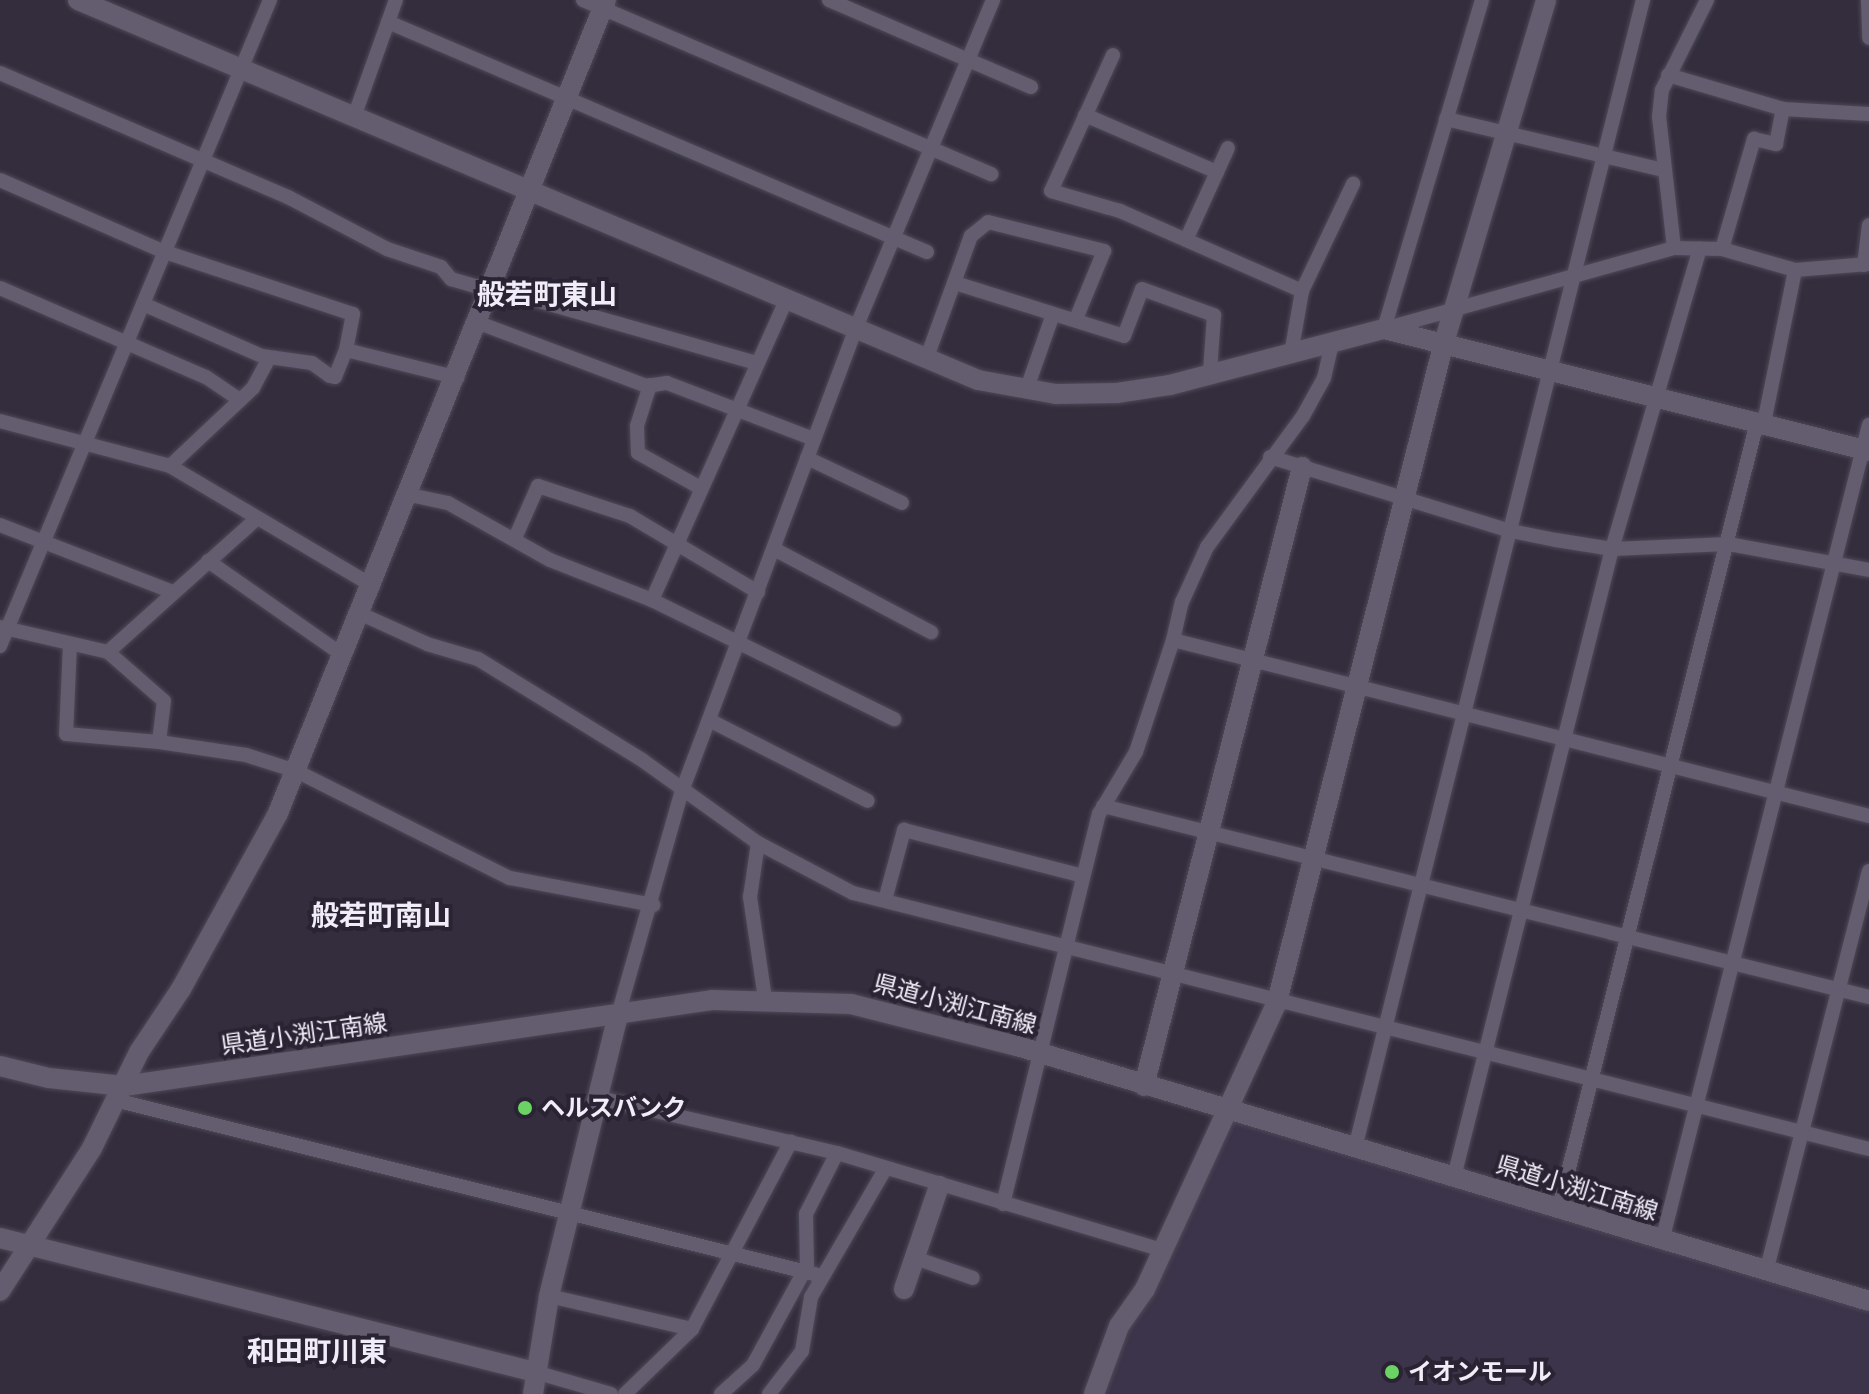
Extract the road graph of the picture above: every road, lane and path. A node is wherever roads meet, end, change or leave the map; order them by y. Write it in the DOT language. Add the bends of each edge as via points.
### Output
graph roads {
  1 [pos="78,0"];
  2 [pos="270,0"];
  3 [pos="396,0"];
  4 [pos="583,0"];
  5 [pos="829,0"];
  6 [pos="993,0"];
  7 [pos="1482,0"];
  8 [pos="1546,0"];
  9 [pos="1643,0"];
  10 [pos="1707,0"];
  11 [pos="1868,0"];
  12 [pos="604,4"];
  13 [pos="388,22"];
  14 [pos="1869,38"];
  15 [pos="1113,55"];
  16 [pos="968,59"];
  17 [pos="240,69"];
  18 [pos="0,73"];
  19 [pos="1668,75"];
  20 [pos="1031,87"];
  21 [pos="567,99"];
  22 [pos="1783,109"];
  23 [pos="1869,114"];
  24 [pos="1085,115"];
  25 [pos="354,117"];
  26 [pos="1446,119"];
  27 [pos="1504,135"];
  28 [pos="930,146"];
  29 [pos="1228,148"];
  30 [pos="1604,159"];
  31 [pos="203,160"];
  32 [pos="1664,170"];
  33 [pos="1217,172"];
  34 [pos="991,174"];
  35 [pos="0,180"];
  36 [pos="1353,184"];
  37 [pos="531,192"];
  38 [pos="1869,225"];
  39 [pos="894,237"];
  40 [pos="1186,240"];
  41 [pos="1674,248"];
  42 [pos="1700,249"];
  43 [pos="1722,249"];
  44 [pos="165,252"];
  45 [pos="927,252"];
  46 [pos="1867,265"];
  47 [pos="1795,270"];
  48 [pos="1577,274"];
  49 [pos="955,283"];
  50 [pos="492,289"];
  51 [pos="1302,291"];
  52 [pos="1,292"];
  53 [pos="785,302"];
  54 [pos="143,304"];
  55 [pos="1453,308"];
  56 [pos="1052,317"];
  57 [pos="1076,319"];
  58 [pos="479,323"];
  59 [pos="1384,329"];
  60 [pos="855,330"];
  61 [pos="127,343"];
  62 [pos="1332,343"];
  63 [pos="1443,346"];
  64 [pos="346,350"];
  65 [pos="1291,354"];
  66 [pos="269,358"];
  67 [pos="926,360"];
  68 [pos="756,363"];
  69 [pos="1210,372"];
  70 [pos="1552,373"];
  71 [pos="458,378"];
  72 [pos="650,385"];
  73 [pos="1026,391"];
  74 [pos="1653,398"];
  75 [pos="240,400"];
  76 [pos="734,411"];
  77 [pos="0,421"];
  78 [pos="1761,424"];
  79 [pos="1869,425"];
  80 [pos="814,439"];
  81 [pos="86,441"];
  82 [pos="1866,450"];
  83 [pos="1270,457"];
  84 [pos="807,458"];
  85 [pos="170,466"];
  86 [pos="1302,467"];
  87 [pos="699,487"];
  88 [pos="410,495"];
  89 [pos="1407,497"];
  90 [pos="902,503"];
  91 [pos="256,519"];
  92 [pos="0,525"];
  93 [pos="1511,531"];
  94 [pos="515,538"];
  95 [pos="43,542"];
  96 [pos="1728,544"];
  97 [pos="679,545"];
  98 [pos="774,549"];
  99 [pos="1612,549"];
  100 [pos="1835,560"];
  101 [pos="208,561"];
  102 [pos="1869,570"];
  103 [pos="373,586"];
  104 [pos="170,591"];
  105 [pos="758,592"];
  106 [pos="652,600"];
  107 [pos="361,614"];
  108 [pos="3,629"];
  109 [pos="931,632"];
  110 [pos="1173,640"];
  111 [pos="70,644"];
  112 [pos="738,644"];
  113 [pos="0,646"];
  114 [pos="108,652"];
  115 [pos="344,656"];
  116 [pos="1252,661"];
  117 [pos="1357,688"];
  118 [pos="1466,714"];
  119 [pos="894,719"];
  120 [pos="709,720"];
  121 [pos="1564,739"];
  122 [pos="159,742"];
  123 [pos="1671,766"];
  124 [pos="296,771"];
  125 [pos="682,791"];
  126 [pos="1777,793"];
  127 [pos="868,801"];
  128 [pos="1103,806"];
  129 [pos="1869,816"];
  130 [pos="1208,833"];
  131 [pos="758,843"];
  132 [pos="1315,860"];
  133 [pos="1869,871"];
  134 [pos="1083,876"];
  135 [pos="1422,885"];
  136 [pos="885,900"];
  137 [pos="653,905"];
  138 [pos="1522,912"];
  139 [pos="1628,936"];
  140 [pos="1065,948"];
  141 [pos="1732,965"];
  142 [pos="1171,975"];
  143 [pos="1840,989"];
  144 [pos="1869,997"];
  145 [pos="765,998"];
  146 [pos="1277,1002"];
  147 [pos="618,1015"];
  148 [pos="1386,1030"];
  149 [pos="1036,1052"];
  150 [pos="1486,1054"];
  151 [pos="0,1066"];
  152 [pos="1591,1080"];
  153 [pos="1144,1086"];
  154 [pos="120,1093"];
  155 [pos="599,1098"];
  156 [pos="1699,1108"];
  157 [pos="1227,1109"];
  158 [pos="1802,1133"];
  159 [pos="791,1141"];
  160 [pos="1355,1148"];
  161 [pos="1869,1149"];
  162 [pos="837,1153"];
  163 [pos="884,1171"];
  164 [pos="1454,1177"];
  165 [pos="939,1186"];
  166 [pos="1003,1204"];
  167 [pos="1559,1208"];
  168 [pos="569,1213"];
  169 [pos="0,1238"];
  170 [pos="1662,1241"];
  171 [pos="26,1248"];
  172 [pos="1162,1250"];
  173 [pos="734,1254"];
  174 [pos="915,1258"];
  175 [pos="804,1271"];
  176 [pos="1766,1272"];
  177 [pos="822,1276"];
  178 [pos="973,1278"];
  179 [pos="904,1289"];
  180 [pos="0,1291"];
  181 [pos="549,1296"];
  182 [pos="1869,1301"];
  183 [pos="692,1329"];
  184 [pos="535,1372"];
  185 [pos="533,1394"];
  186 [pos="611,1394"];
  187 [pos="625,1394"];
  188 [pos="721,1394"];
  189 [pos="769,1394"];
  190 [pos="1094,1394"];
  1 -- 17 [label="street"];
  2 -- 17 [label="street"];
  3 -- 13 [label="street"];
  4 -- 12 [label="street"];
  5 -- 16 [label="street"];
  6 -- 16 [label="street"];
  7 -- 26 [label="street"];
  8 -- 27 [label="street"];
  9 -- 30 [label="street"];
  10 -- 19 [label="street"];
  11 -- 14 [label="street"];
  12 -- 21 [label="street"];
  12 -- 28 [label="street"];
  13 -- 21 [label="street"];
  13 -- 25 [label="street"];
  15 -- 24 [label="street"];
  16 -- 20 [label="street"];
  16 -- 28 [label="street"];
  17 -- 25 [label="street"];
  17 -- 31 [label="street"];
  18 -- 31 [label="street"];
  19 -- 22 [label="street"];
  19 -- 32 [label="street" via="1659,117"];
  21 -- 37 [label="street"];
  21 -- 39 [label="street"];
  22 -- 23 [label="street"];
  22 -- 43 [label="street" via="1776,144 1749,138"];
  24 -- 33 [label="street"];
  24 -- 40 [label="street" via="1051,191 1120,211"];
  25 -- 37 [label="street"];
  26 -- 27 [label="street"];
  26 -- 59 [label="street"];
  27 -- 30 [label="street"];
  27 -- 55 [label="street"];
  28 -- 34 [label="street"];
  28 -- 39 [label="street"];
  29 -- 33 [label="street"];
  30 -- 32 [label="street"];
  30 -- 48 [label="street"];
  31 -- 44 [label="street"];
  31 -- 50 [label="street" via="387,249 441,267 451,279"];
  32 -- 41 [label="street"];
  33 -- 40 [label="street"];
  35 -- 44 [label="street"];
  36 -- 51 [label="street"];
  37 -- 50 [label="street"];
  37 -- 53 [label="street"];
  38 -- 46 [label="street"];
  39 -- 45 [label="street"];
  39 -- 60 [label="street"];
  40 -- 51 [label="street"];
  41 -- 42 [label="street"];
  41 -- 48 [label="street"];
  42 -- 43 [label="street"];
  42 -- 74 [label="street"];
  43 -- 47 [label="street"];
  44 -- 54 [label="street"];
  44 -- 64 [label="street" via="353,314"];
  46 -- 47 [label="street"];
  47 -- 78 [label="street"];
  48 -- 55 [label="street"];
  48 -- 70 [label="street"];
  49 -- 56 [label="street"];
  49 -- 57 [label="street" via="971,236 988,222 1104,251"];
  49 -- 67 [label="street"];
  50 -- 58 [label="street"];
  50 -- 68 [label="street"];
  51 -- 65 [label="street"];
  52 -- 61 [label="street"];
  53 -- 60 [label="street"];
  53 -- 68 [label="street"];
  54 -- 61 [label="street"];
  54 -- 66 [label="street"];
  55 -- 59 [label="street"];
  55 -- 63 [label="street"];
  56 -- 57 [label="street"];
  56 -- 73 [label="street"];
  57 -- 69 [label="street" via="1124,336 1142,289 1214,315"];
  58 -- 71 [label="street"];
  58 -- 72 [label="street"];
  59 -- 62 [label="street"];
  59 -- 63 [label="street"];
  60 -- 67 [label="street"];
  60 -- 80 [label="street"];
  61 -- 75 [label="street" via="206,377"];
  61 -- 81 [label="street"];
  62 -- 65 [label="street"];
  62 -- 83 [label="street" via="1319,388"];
  63 -- 70 [label="street"];
  63 -- 89 [label="street"];
  64 -- 66 [label="street" via="335,377 300,359"];
  64 -- 71 [label="street"];
  65 -- 69 [label="street"];
  66 -- 75 [label="street"];
  67 -- 73 [label="street"];
  68 -- 76 [label="street"];
  69 -- 73 [label="street" via="1117,393"];
  70 -- 74 [label="street"];
  70 -- 93 [label="street"];
  71 -- 88 [label="street"];
  72 -- 76 [label="street" via="667,383"];
  72 -- 87 [label="street" via="637,426 638,453"];
  74 -- 78 [label="street"];
  74 -- 99 [label="street"];
  75 -- 85 [label="street"];
  76 -- 80 [label="street"];
  76 -- 87 [label="street"];
  77 -- 81 [label="street"];
  78 -- 82 [label="street"];
  78 -- 96 [label="street"];
  79 -- 82 [label="street"];
  80 -- 84 [label="street"];
  81 -- 85 [label="street"];
  81 -- 95 [label="street"];
  82 -- 100 [label="street"];
  83 -- 86 [label="street"];
  83 -- 110 [label="street" via="1207,547 1182,602"];
  84 -- 90 [label="street"];
  84 -- 98 [label="street"];
  85 -- 91 [label="street"];
  86 -- 89 [label="street"];
  86 -- 116 [label="street"];
  87 -- 97 [label="street"];
  88 -- 94 [label="street" via="448,503"];
  88 -- 103 [label="street"];
  89 -- 93 [label="street"];
  89 -- 117 [label="street"];
  91 -- 101 [label="street"];
  91 -- 103 [label="street"];
  92 -- 95 [label="street"];
  93 -- 99 [label="street"];
  93 -- 118 [label="street"];
  94 -- 97 [label="street" via="538,486 630,516"];
  94 -- 106 [label="street" via="550,560"];
  95 -- 104 [label="street"];
  95 -- 108 [label="street"];
  96 -- 99 [label="street"];
  96 -- 100 [label="street"];
  96 -- 123 [label="street"];
  97 -- 105 [label="street"];
  97 -- 106 [label="street"];
  98 -- 105 [label="street"];
  98 -- 109 [label="street"];
  99 -- 121 [label="street"];
  100 -- 102 [label="street"];
  100 -- 126 [label="street"];
  101 -- 104 [label="street"];
  101 -- 115 [label="street"];
  103 -- 107 [label="street"];
  104 -- 114 [label="street"];
  105 -- 112 [label="street"];
  106 -- 112 [label="street"];
  107 -- 115 [label="street"];
  107 -- 125 [label="street" via="427,644 478,659"];
  108 -- 111 [label="street"];
  108 -- 113 [label="street"];
  110 -- 116 [label="street"];
  110 -- 128 [label="street" via="1136,752"];
  111 -- 114 [label="street"];
  111 -- 122 [label="street" via="66,734"];
  112 -- 119 [label="street"];
  112 -- 120 [label="street"];
  114 -- 122 [label="street" via="164,701"];
  115 -- 124 [label="street"];
  116 -- 117 [label="street"];
  116 -- 130 [label="street"];
  117 -- 118 [label="street"];
  117 -- 132 [label="street"];
  118 -- 121 [label="street"];
  118 -- 135 [label="street"];
  120 -- 125 [label="street"];
  120 -- 127 [label="street"];
  121 -- 123 [label="street"];
  121 -- 138 [label="street"];
  122 -- 124 [label="street" via="246,755"];
  123 -- 126 [label="street"];
  123 -- 139 [label="street"];
  124 -- 137 [label="street" via="510,878"];
  124 -- 154 [label="street" via="237,892 139,1052"];
  125 -- 131 [label="street"];
  125 -- 137 [label="street"];
  126 -- 129 [label="street"];
  126 -- 141 [label="street"];
  128 -- 130 [label="street"];
  128 -- 134 [label="street"];
  130 -- 132 [label="street"];
  130 -- 142 [label="street"];
  131 -- 136 [label="street" via="853,893"];
  131 -- 145 [label="street" via="750,897"];
  132 -- 135 [label="street"];
  132 -- 146 [label="street"];
  133 -- 143 [label="street"];
  134 -- 136 [label="street" via="904,830"];
  134 -- 140 [label="street"];
  135 -- 138 [label="street"];
  135 -- 148 [label="street"];
  136 -- 140 [label="street"];
  137 -- 147 [label="street"];
  138 -- 139 [label="street"];
  138 -- 150 [label="street"];
  139 -- 141 [label="street"];
  139 -- 152 [label="street"];
  140 -- 142 [label="street"];
  140 -- 149 [label="street"];
  141 -- 143 [label="street"];
  141 -- 156 [label="street"];
  142 -- 146 [label="street"];
  142 -- 153 [label="street"];
  143 -- 144 [label="street"];
  143 -- 158 [label="street"];
  145 -- 147 [label="street, 県道小渕江南線" via="712,1000"];
  145 -- 149 [label="street, 県道小渕江南線" via="851,1004"];
  146 -- 148 [label="street"];
  146 -- 157 [label="street"];
  147 -- 154 [label="street, 県道小渕江南線"];
  147 -- 155 [label="street"];
  148 -- 150 [label="street"];
  148 -- 160 [label="street"];
  149 -- 153 [label="street, 県道小渕江南線"];
  149 -- 166 [label="street"];
  150 -- 152 [label="street"];
  150 -- 164 [label="street"];
  151 -- 154 [label="street, 県道小渕江南線"];
  152 -- 156 [label="street"];
  152 -- 167 [label="street"];
  153 -- 157 [label="street, 県道小渕江南線"];
  154 -- 168 [label="street"];
  154 -- 171 [label="street" via="92,1148"];
  155 -- 159 [label="street"];
  155 -- 168 [label="street"];
  156 -- 158 [label="street"];
  156 -- 170 [label="street"];
  157 -- 160 [label="street, 県道小渕江南線"];
  157 -- 172 [label="street"];
  158 -- 161 [label="street"];
  158 -- 176 [label="street"];
  159 -- 162 [label="street"];
  159 -- 173 [label="street"];
  160 -- 164 [label="street, 県道小渕江南線"];
  162 -- 163 [label="street"];
  162 -- 175 [label="street" via="806,1214"];
  163 -- 165 [label="street"];
  163 -- 177 [label="street"];
  164 -- 167 [label="street, 県道小渕江南線"];
  165 -- 166 [label="street"];
  165 -- 174 [label="street"];
  166 -- 172 [label="street"];
  167 -- 170 [label="street, 県道小渕江南線"];
  168 -- 173 [label="street"];
  168 -- 181 [label="street"];
  169 -- 171 [label="street"];
  170 -- 176 [label="street, 県道小渕江南線"];
  171 -- 180 [label="street"];
  171 -- 184 [label="street"];
  172 -- 190 [label="street" via="1145,1289 1119,1326"];
  173 -- 175 [label="street"];
  173 -- 183 [label="street"];
  174 -- 178 [label="street"];
  174 -- 179 [label="street"];
  175 -- 177 [label="street"];
  175 -- 188 [label="street" via="753,1365"];
  176 -- 182 [label="street, 県道小渕江南線"];
  177 -- 189 [label="street" via="811,1297 802,1351"];
  181 -- 183 [label="street"];
  181 -- 184 [label="street"];
  183 -- 187 [label="street"];
  184 -- 185 [label="street"];
  184 -- 186 [label="street"];
}
